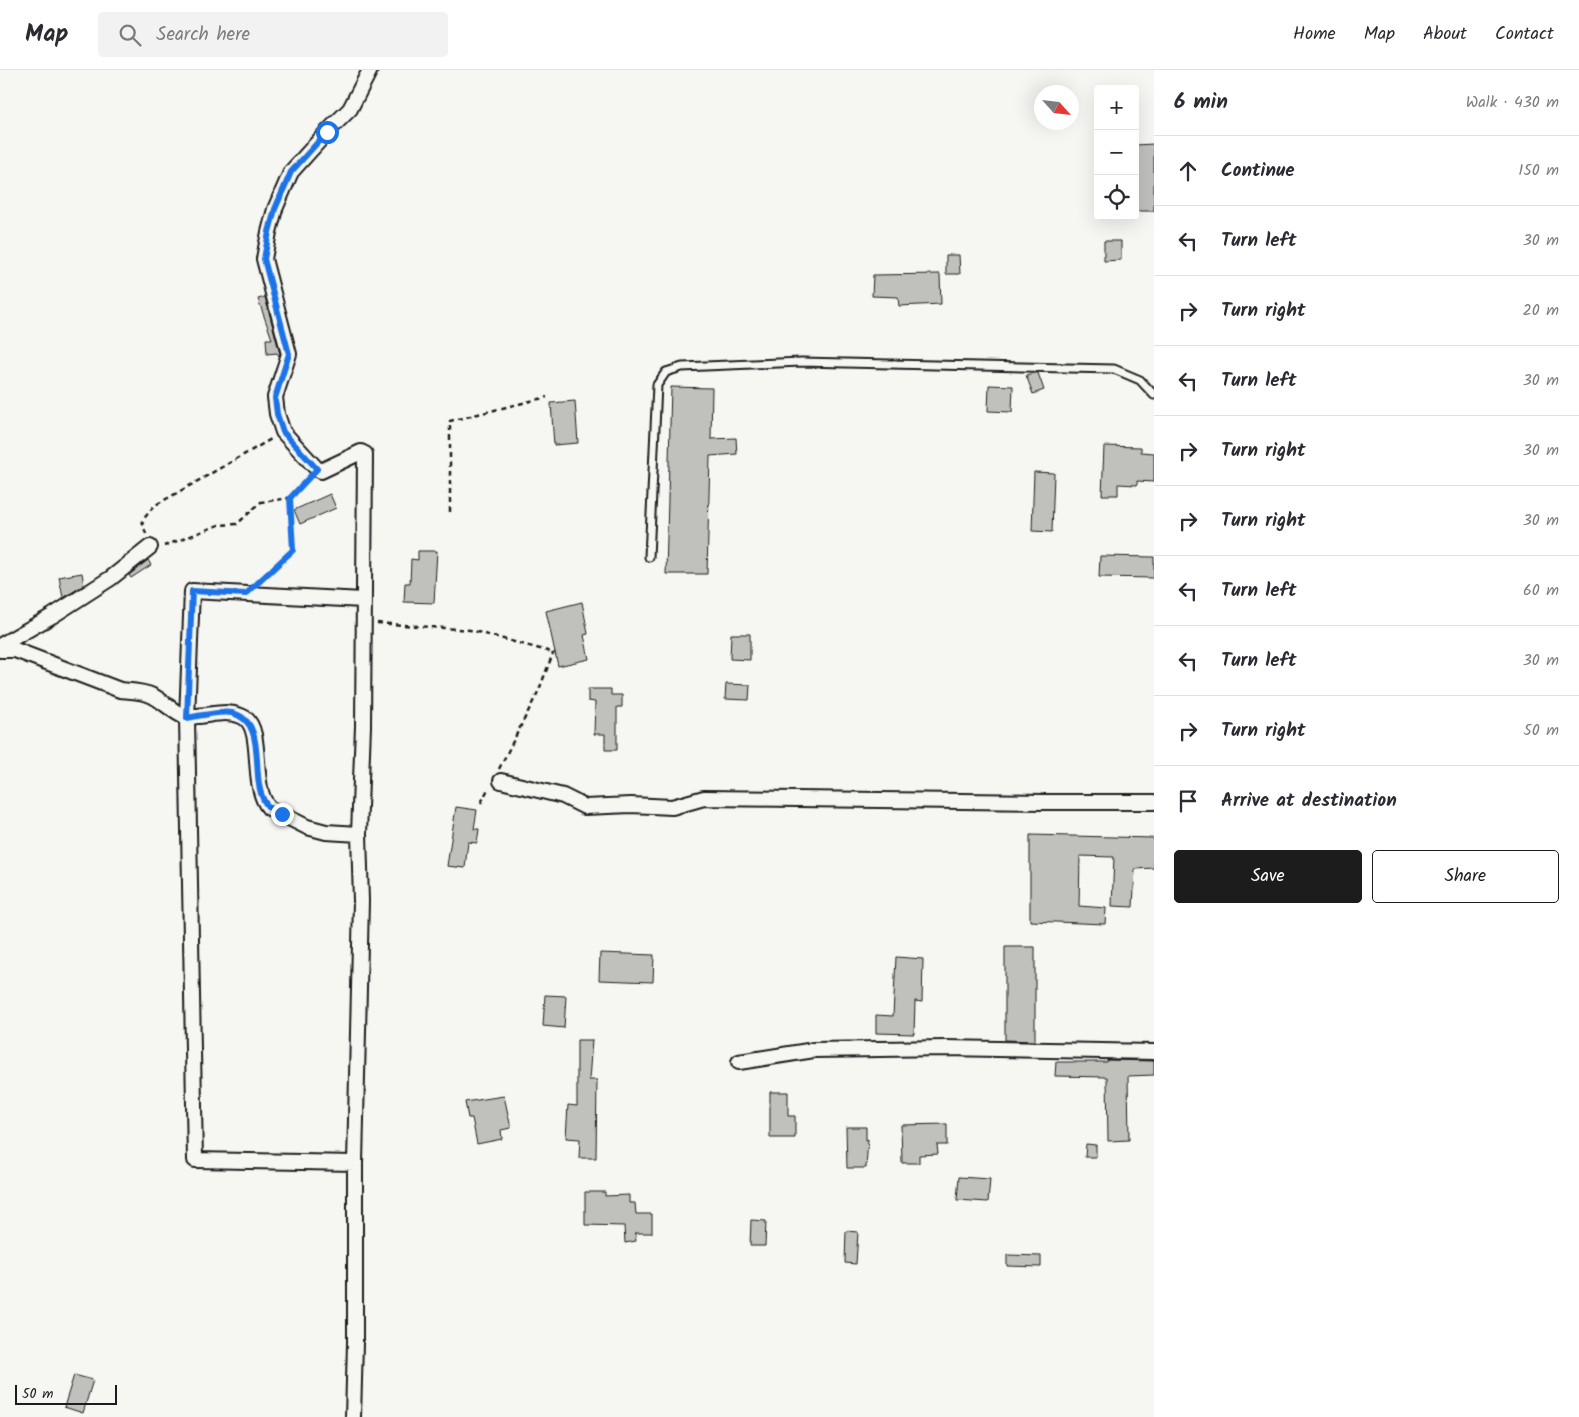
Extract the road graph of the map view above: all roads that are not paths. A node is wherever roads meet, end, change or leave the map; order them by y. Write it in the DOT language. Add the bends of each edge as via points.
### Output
graph roads {
  1 [pos="370,70"];
  2 [pos="1154,395"];
  3 [pos="150,547"];
  4 [pos="649,556"];
  5 [pos="364,600"];
  6 [pos="0,650"];
  7 [pos="187,718"];
  8 [pos="495,781"];
  9 [pos="1154,802"];
  10 [pos="359,834"];
  11 [pos="1154,1052"];
  12 [pos="739,1062"];
  13 [pos="355,1162"];
  14 [pos="353,1417"];
  1 -- 5 [label="street" via="350,109 291,172 275,209 264,259 289,354 275,398 283,432 321,471 361,452 365,454"];
  2 -- 4 [label="lane" via="1140,380 1114,369 802,362 682,367 666,372 656,386"];
  3 -- 6 [label="street" via="111,578 1,645"];
  5 -- 7 [label="street" via="192,591"];
  5 -- 10 [label="street"];
  6 -- 7 [label="street" via="15,650 120,690 152,695"];
  7 -- 10 [label="street" via="231,712 246,719 257,751 259,785 265,804 307,827"];
  7 -- 13 [label="street" via="195,1160"];
  8 -- 9 [label="street" via="563,796 585,807 631,805 672,808 704,798"];
  10 -- 13 [label="street" via="361,901"];
  11 -- 12 [label="street" via="946,1048 814,1050"];
  13 -- 14 [label="street"];
}
